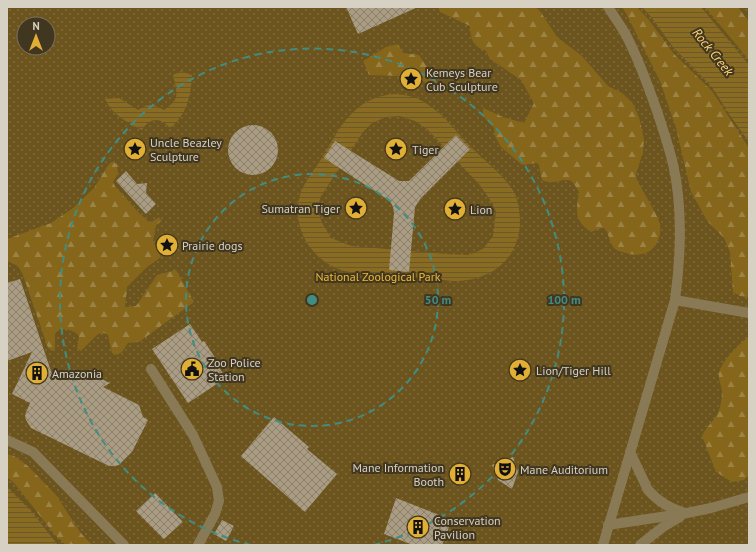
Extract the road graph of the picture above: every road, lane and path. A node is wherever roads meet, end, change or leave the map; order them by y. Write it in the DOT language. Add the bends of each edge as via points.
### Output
graph roads {
  1 [pos="608,7"];
  2 [pos="675,300"];
  3 [pos="749,313"];
  4 [pos="151,369"];
  5 [pos="7,440"];
  6 [pos="630,452"];
  7 [pos="749,497"];
  8 [pos="687,514"];
  9 [pos="608,525"];
  10 [pos="124,545"];
  11 [pos="198,545"];
  12 [pos="603,545"];
  13 [pos="640,545"];
  1 -- 2 [label="street" via="626,36 649,86 673,164 680,231 680,263"];
  2 -- 3 [label="street"];
  2 -- 6 [label="street"];
  4 -- 11 [label="street" via="193,435 217,487 219,501 215,514"];
  5 -- 10 [label="street" via="33,452"];
  6 -- 8 [label="street" via="648,490 655,498 670,508"];
  6 -- 9 [label="street"];
  7 -- 8 [label="street"];
  8 -- 9 [label="street"];
  8 -- 13 [label="street" via="663,527"];
  9 -- 12 [label="street"];
}
